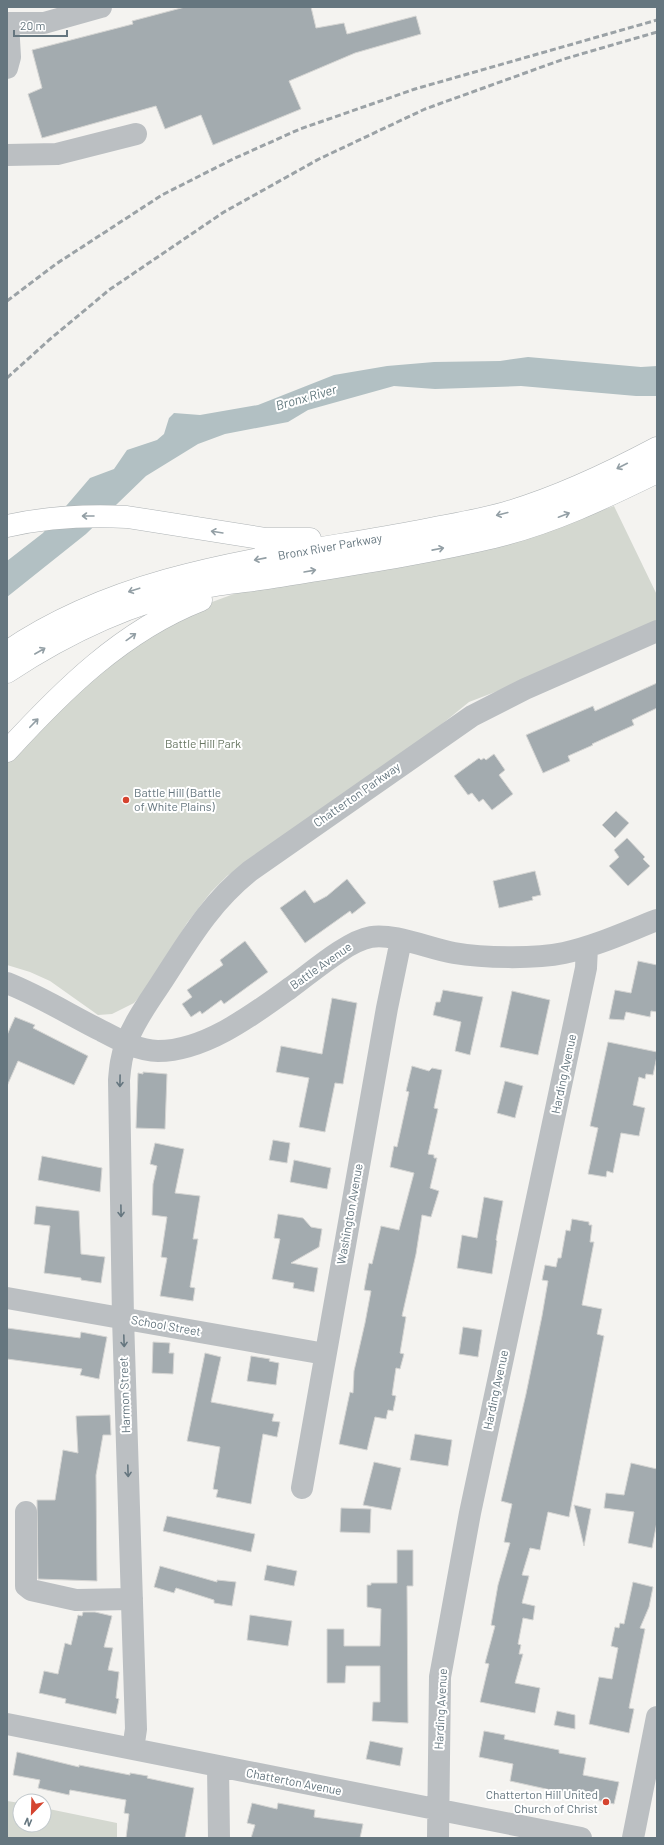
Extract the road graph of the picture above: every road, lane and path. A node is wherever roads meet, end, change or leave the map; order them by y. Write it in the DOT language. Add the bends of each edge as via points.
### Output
graph roads {
  1 [pos="101,7"];
  2 [pos="8,23"];
  3 [pos="7,68"];
  4 [pos="136,134"];
  5 [pos="7,155"];
  6 [pos="657,448"];
  7 [pos="657,472"];
  8 [pos="15,524"];
  9 [pos="381,538"];
  10 [pos="272,578"];
  11 [pos="657,631"];
  12 [pos="7,652"];
  13 [pos="7,672"];
  14 [pos="7,751"];
  15 [pos="657,920"];
  16 [pos="401,940"];
  17 [pos="587,947"];
  18 [pos="7,983"];
  19 [pos="126,1043"];
  20 [pos="7,1298"];
  21 [pos="123,1318"];
  22 [pos="325,1354"];
  23 [pos="302,1488"];
  24 [pos="26,1512"];
  25 [pos="132,1599"];
  26 [pos="657,1717"];
  27 [pos="7,1724"];
  28 [pos="133,1749"];
  29 [pos="218,1766"];
  30 [pos="438,1810"];
  31 [pos="219,1838"];
  32 [pos="438,1838"];
  33 [pos="580,1838"];
  34 [pos="633,1838"];
  1 -- 2 [label="street" via="44,23"];
  2 -- 3 [label="street" via="10,58"];
  4 -- 5 [label="street" via="57,154"];
  6 -- 9 [label="highway, Bronx River Parkway, one-way" via="591,482 535,504 474,520"];
  10 -- 7 [label="highway, Bronx River Parkway, one-way" via="435,550 518,530 585,507"];
  9 -- 8 [label="highway, one-way" via="266,539 127,517 75,516"];
  9 -- 12 [label="highway, Bronx River Parkway, one-way" via="227,565 133,590 50,625"];
  13 -- 10 [label="highway, Bronx River Parkway, one-way" via="74,632 139,606 199,588"];
  14 -- 10 [label="highway, one-way" via="87,671 138,631 189,604"];
  11 -- 19 [label="street, Chatterton Parkway" via="525,689 472,716 250,871 223,894 200,923"];
  15 -- 17 [label="street, Battle Avenue"];
  16 -- 17 [label="street, Battle Avenue" via="454,953 505,956 548,956"];
  16 -- 19 [label="street, Battle Avenue" via="378,936 361,939 251,1015 193,1045 157,1052"];
  16 -- 22 [label="street, Washington Avenue" via="385,1016"];
  17 -- 30 [label="street, Harding Avenue" via="586,968 470,1513 440,1677"];
  18 -- 19 [label="street, Battle Avenue"];
  19 -- 21 [label="street, Harmon Street, one-way" via="119,1080"];
  20 -- 21 [label="street, School Street"];
  21 -- 22 [label="street, School Street"];
  21 -- 25 [label="street, Harmon Street, one-way"];
  22 -- 23 [label="street, Washington Avenue"];
  24 -- 25 [label="street" via="26,1586 31,1590 76,1600"];
  25 -- 28 [label="street, Harmon Street" via="136,1729"];
  26 -- 34 [label="street"];
  27 -- 28 [label="street, Chatterton Avenue"];
  28 -- 29 [label="street, Chatterton Avenue"];
  29 -- 30 [label="street, Chatterton Avenue"];
  29 -- 31 [label="street"];
  30 -- 32 [label="street, Harding Avenue"];
  30 -- 33 [label="street, Chatterton Avenue"];
}
